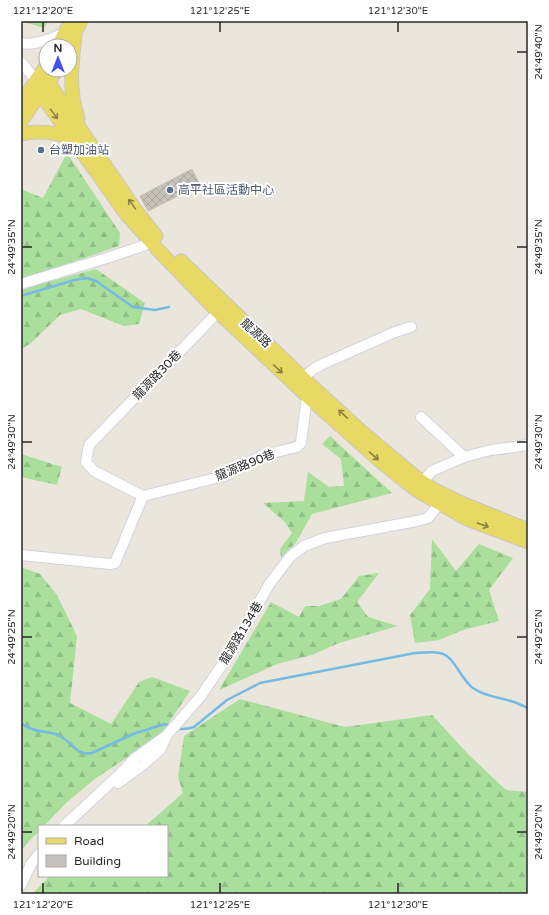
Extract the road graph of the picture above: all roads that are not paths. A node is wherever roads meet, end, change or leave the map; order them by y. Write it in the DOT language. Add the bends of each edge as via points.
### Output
graph roads {
  1 [pos="81,21"];
  2 [pos="70,34"];
  3 [pos="21,43"];
  4 [pos="21,62"];
  5 [pos="38,77"];
  6 [pos="51,78"];
  7 [pos="36,80"];
  8 [pos="44,88"];
  9 [pos="21,102"];
  10 [pos="21,122"];
  11 [pos="21,134"];
  12 [pos="77,134"];
  13 [pos="151,243"];
  14 [pos="21,284"];
  15 [pos="222,308"];
  16 [pos="411,327"];
  17 [pos="299,381"];
  18 [pos="307,396"];
  19 [pos="421,417"];
  20 [pos="528,445"];
  21 [pos="464,457"];
  22 [pos="419,486"];
  23 [pos="143,496"];
  24 [pos="443,500"];
  25 [pos="528,530"];
  26 [pos="528,542"];
  27 [pos="21,555"];
  28 [pos="65,825"];
  29 [pos="38,855"];
  30 [pos="21,885"];
  1 -- 2 [label="main road"];
  2 -- 3 [label="street" via="43,42"];
  2 -- 12 [label="main road" via="71,83"];
  4 -- 7 [label="street"];
  5 -- 7 [label="main road"];
  6 -- 8 [label="main road"];
  7 -- 8 [label="main road"];
  7 -- 9 [label="main road"];
  8 -- 10 [label="main road"];
  8 -- 12 [label="main road"];
  11 -- 12 [label="main road" via="38,131"];
  12 -- 13 [label="main road" via="126,214"];
  15 -- 12 [label="main road, one-way" via="163,244"];
  13 -- 14 [label="street"];
  13 -- 15 [label="main road"];
  15 -- 17 [label="main road"];
  15 -- 23 [label="street, 龍源路30巷" via="89,445 86,462 94,471"];
  16 -- 17 [label="street" via="325,363"];
  17 -- 18 [label="main road"];
  22 -- 17 [label="main road, one-way" via="361,431"];
  18 -- 22 [label="main road, one-way" via="380,462"];
  18 -- 23 [label="street, 龍源路90巷" via="301,443 297,447 263,456 224,476"];
  19 -- 21 [label="street"];
  20 -- 21 [label="street"];
  21 -- 22 [label="street" via="432,471"];
  22 -- 24 [label="main road"];
  23 -- 27 [label="street" via="115,563"];
  24 -- 25 [label="main road" via="472,508"];
  24 -- 26 [label="main road, one-way" via="467,520"];
  24 -- 28 [label="street, 龍源路134巷" via="428,518 325,538 304,546 290,557 270,583 232,650 201,696 168,734 160,750 88,804"];
  29 -- 30 [label="street"];
}
